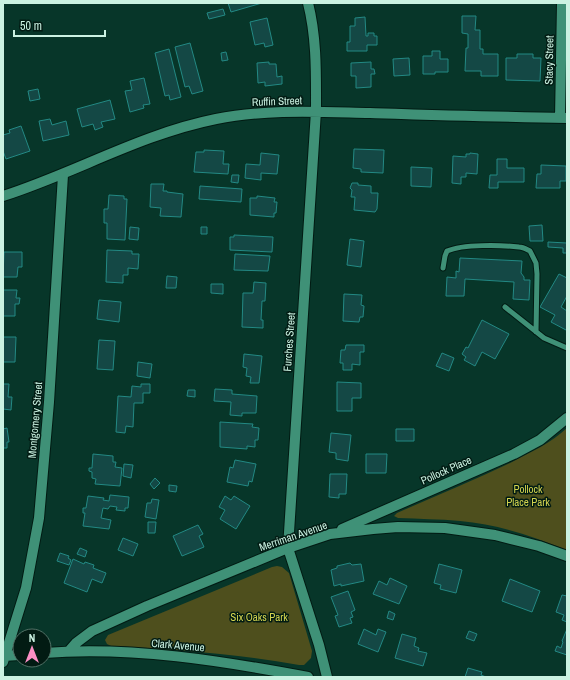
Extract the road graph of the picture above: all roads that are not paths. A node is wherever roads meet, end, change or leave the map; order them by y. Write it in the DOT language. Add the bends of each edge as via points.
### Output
graph roads {
  1 [pos="308,3"];
  2 [pos="562,3"];
  3 [pos="316,112"];
  4 [pos="564,118"];
  5 [pos="63,175"];
  6 [pos="3,196"];
  7 [pos="443,268"];
  8 [pos="505,308"];
  9 [pos="536,332"];
  10 [pos="567,348"];
  11 [pos="567,418"];
  12 [pos="330,534"];
  13 [pos="288,548"];
  14 [pos="567,556"];
  15 [pos="69,651"];
  16 [pos="52,652"];
  17 [pos="4,658"];
  18 [pos="308,677"];
  19 [pos="327,677"];
  1 -- 3 [label="street, Furches Street" via="315,42"];
  2 -- 4 [label="street, Stacy Street"];
  3 -- 4 [label="street, Ruffin Street"];
  3 -- 5 [label="street, Ruffin Street" via="270,112 215,119 128,146"];
  3 -- 13 [label="street, Furches Street"];
  5 -- 6 [label="street, Ruffin Street"];
  5 -- 17 [label="street, Montgomery Street" via="39,518 26,588"];
  7 -- 9 [label="lane" via="447,251 454,248 520,247 530,251 536,263 537,274"];
  8 -- 9 [label="lane"];
  9 -- 10 [label="lane"];
  11 -- 12 [label="street, Pollock Place" via="540,440 514,454"];
  12 -- 13 [label="street, Merriman Avenue"];
  12 -- 14 [label="street, Merriman Avenue" via="398,527 445,528 495,535"];
  13 -- 15 [label="street, Merriman Avenue" via="147,606 92,632"];
  13 -- 19 [label="street, Furches Street"];
  15 -- 16 [label="street, Clark Avenue"];
  15 -- 18 [label="street, Clark Avenue" via="178,657 240,664"];
}
